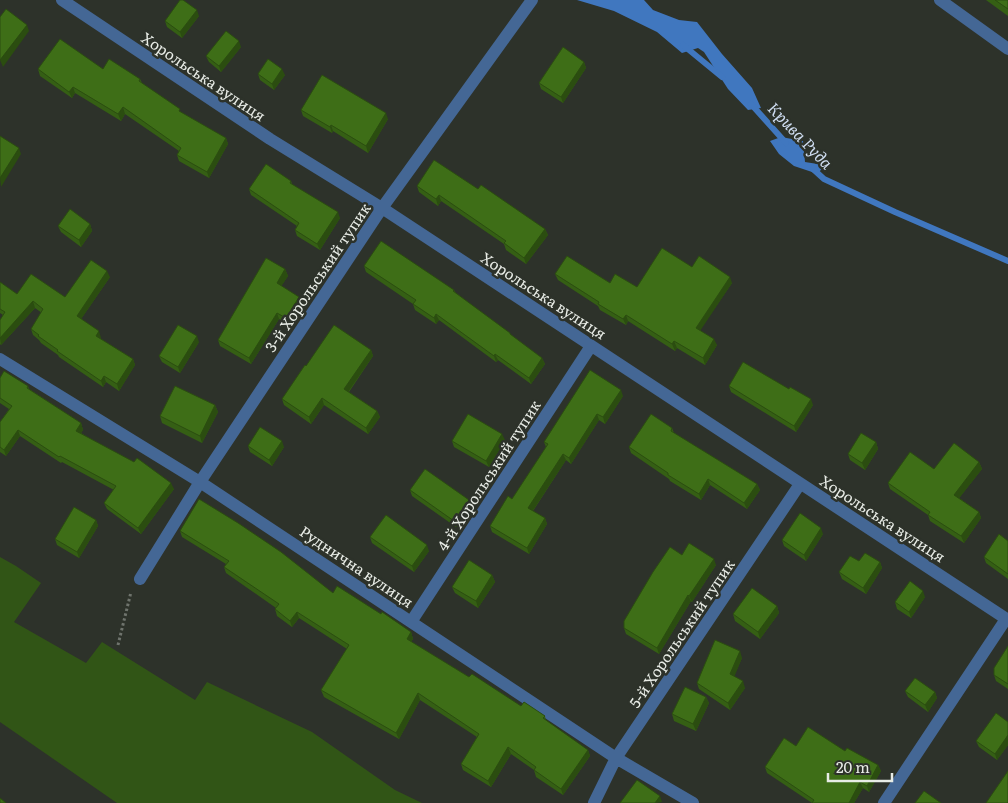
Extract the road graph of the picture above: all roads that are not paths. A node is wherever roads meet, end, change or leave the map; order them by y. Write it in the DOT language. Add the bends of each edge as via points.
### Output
graph roads {
  1 [pos="62,0"];
  2 [pos="532,0"];
  3 [pos="940,0"];
  4 [pos="1008,49"];
  5 [pos="382,208"];
  6 [pos="592,346"];
  7 [pos="0,359"];
  8 [pos="200,482"];
  9 [pos="800,484"];
  10 [pos="140,579"];
  11 [pos="1007,620"];
  12 [pos="411,622"];
  13 [pos="616,758"];
  14 [pos="594,803"];
  15 [pos="693,803"];
  16 [pos="884,803"];
  1 -- 5 [label="street, Хорольська вулиця" via="270,140"];
  2 -- 5 [label="street, 3-й Хорольський тупик"];
  3 -- 4 [label="street"];
  5 -- 6 [label="street, Хорольська вулиця"];
  5 -- 8 [label="street, 3-й Хорольський тупик"];
  6 -- 9 [label="street, Хорольська вулиця"];
  6 -- 12 [label="street, 4-й Хорольський тупик"];
  7 -- 8 [label="street, Руднична вулиця"];
  8 -- 10 [label="street, 3-й Хорольський тупик"];
  8 -- 12 [label="street, Руднична вулиця"];
  9 -- 11 [label="street, Хорольська вулиця"];
  9 -- 13 [label="street, 5-й Хорольський тупик"];
  11 -- 16 [label="street"];
  12 -- 13 [label="street, Руднична вулиця"];
  13 -- 14 [label="street, 5-й Хорольський тупик"];
  13 -- 15 [label="street, Руднична вулиця"];
}
